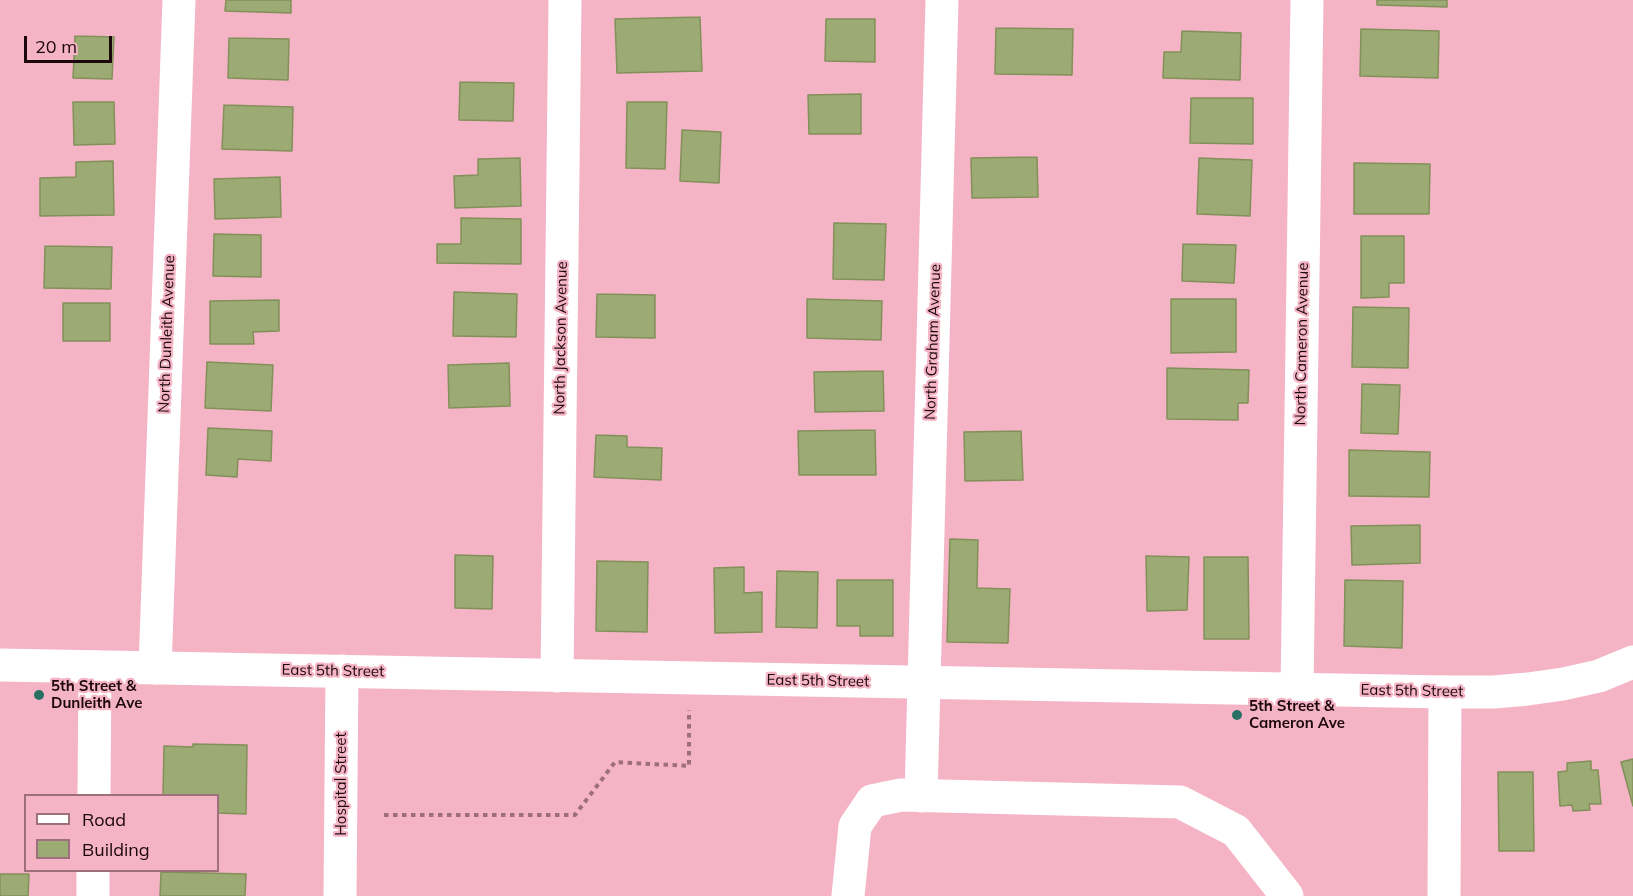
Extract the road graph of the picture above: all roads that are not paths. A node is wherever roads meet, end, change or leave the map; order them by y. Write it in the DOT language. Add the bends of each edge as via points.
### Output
graph roads {
  1 [pos="179,0"];
  2 [pos="565,0"];
  3 [pos="942,0"];
  4 [pos="1306,0"];
  5 [pos="1633,662"];
  6 [pos="0,665"];
  7 [pos="95,667"];
  8 [pos="154,668"];
  9 [pos="342,671"];
  10 [pos="557,676"];
  11 [pos="924,683"];
  12 [pos="1297,689"];
  13 [pos="1445,692"];
  14 [pos="94,794"];
  15 [pos="921,796"];
  16 [pos="93,872"];
  17 [pos="93,896"];
  18 [pos="340,896"];
  19 [pos="848,896"];
  20 [pos="1287,896"];
  21 [pos="1444,896"];
  1 -- 8 [label="street, North Dunleith Avenue"];
  2 -- 10 [label="street, North Jackson Avenue"];
  3 -- 11 [label="street, North Graham Avenue"];
  4 -- 12 [label="street, North Cameron Avenue"];
  5 -- 13 [label="street, East 5th Street" via="1599,676 1563,684 1505,691"];
  6 -- 7 [label="street, East 5th Street"];
  7 -- 8 [label="street, East 5th Street"];
  7 -- 14 [label="street"];
  8 -- 9 [label="street, East 5th Street"];
  9 -- 10 [label="street, East 5th Street"];
  9 -- 18 [label="street, Hospital Street"];
  10 -- 11 [label="street, East 5th Street"];
  11 -- 12 [label="street, East 5th Street"];
  11 -- 15 [label="street, North Graham Avenue"];
  12 -- 13 [label="street, East 5th Street"];
  13 -- 21 [label="street"];
  15 -- 19 [label="street" via="901,795 872,801 855,826"];
  15 -- 20 [label="street" via="1180,802 1236,831"];
  16 -- 17 [label="street"];
}
